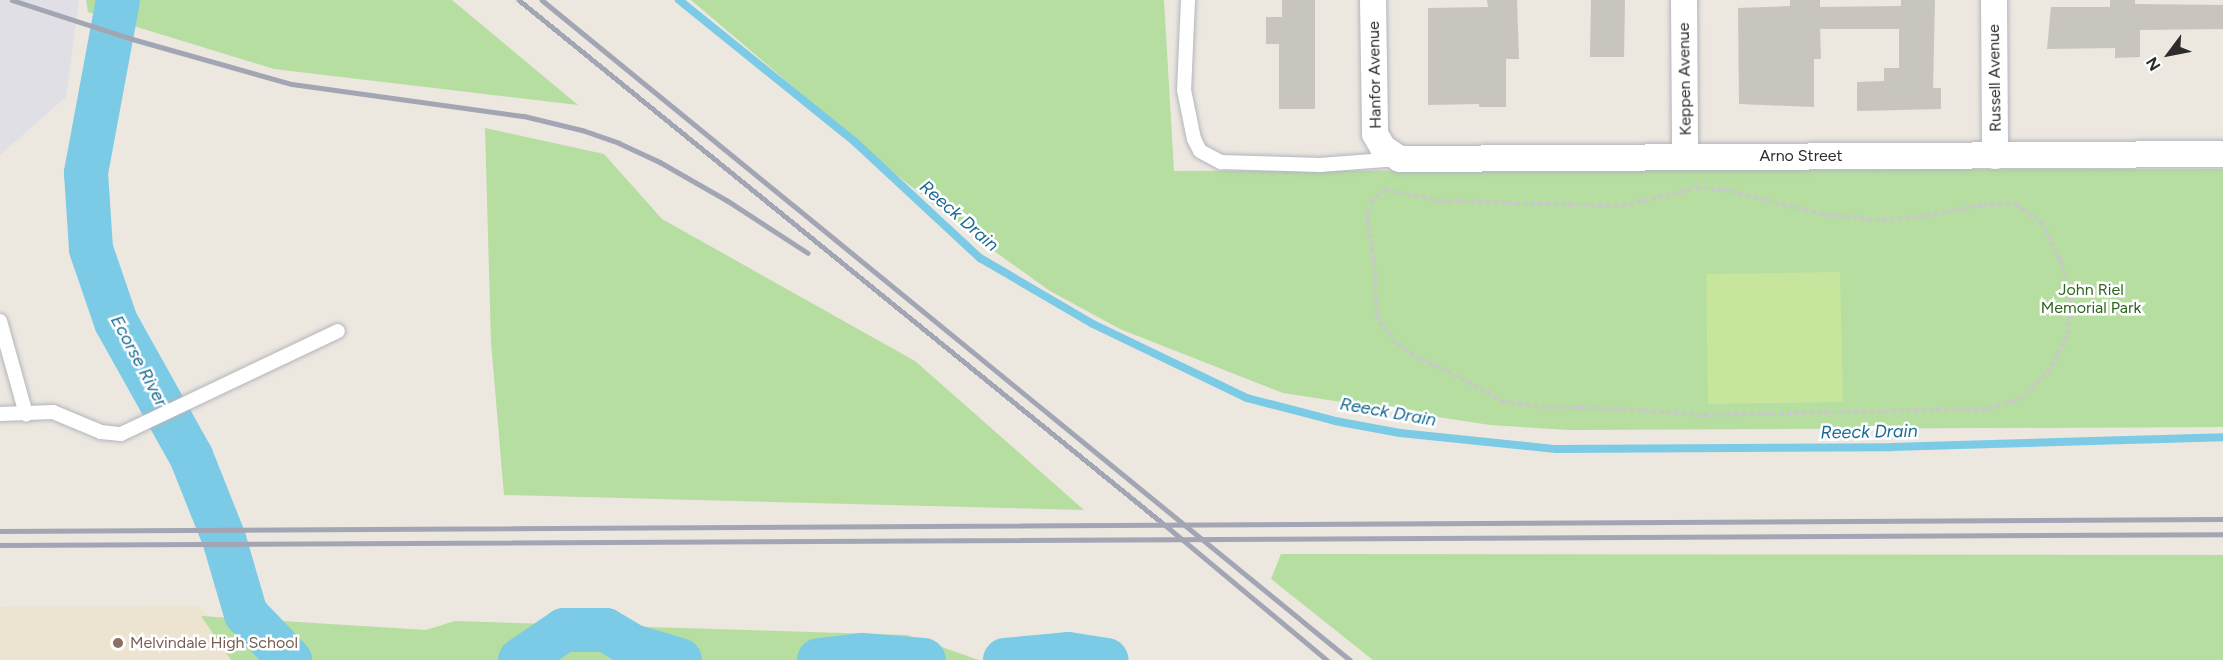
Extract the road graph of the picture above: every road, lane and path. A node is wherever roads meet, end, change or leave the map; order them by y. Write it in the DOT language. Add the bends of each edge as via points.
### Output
graph roads {
  1 [pos="1188,0"];
  2 [pos="1373,0"];
  3 [pos="1684,0"];
  4 [pos="1994,0"];
  5 [pos="2223,153"];
  6 [pos="1391,154"];
  7 [pos="1995,156"];
  8 [pos="1685,157"];
  9 [pos="1374,260"];
  10 [pos="0,321"];
  11 [pos="338,331"];
  12 [pos="0,414"];
  13 [pos="26,414"];
  1 -- 6 [label="lane" via="1184,90 1200,151 1221,162 1320,165"];
  2 -- 6 [label="street, Hanfor Avenue" via="1375,134"];
  3 -- 8 [label="street, Keppen Avenue"];
  4 -- 7 [label="street, Russell Avenue"];
  5 -- 7 [label="street, Arno Street"];
  6 -- 8 [label="street, Arno Street"];
  7 -- 8 [label="street, Arno Street"];
  9 -- 9 [label="path" via="1377,318 1396,343 1504,402 1545,407 1701,415 1986,409 2022,398 2050,369 2067,336 2072,300 2060,259 2041,222 2014,204 1875,220 1823,214 1724,190 1696,188 1622,206 1441,201 1385,190 1371,202 1367,219"];
  10 -- 13 [label="lane"];
  11 -- 13 [label="lane" via="122,434 101,432 53,412"];
  12 -- 13 [label="lane"];
}
